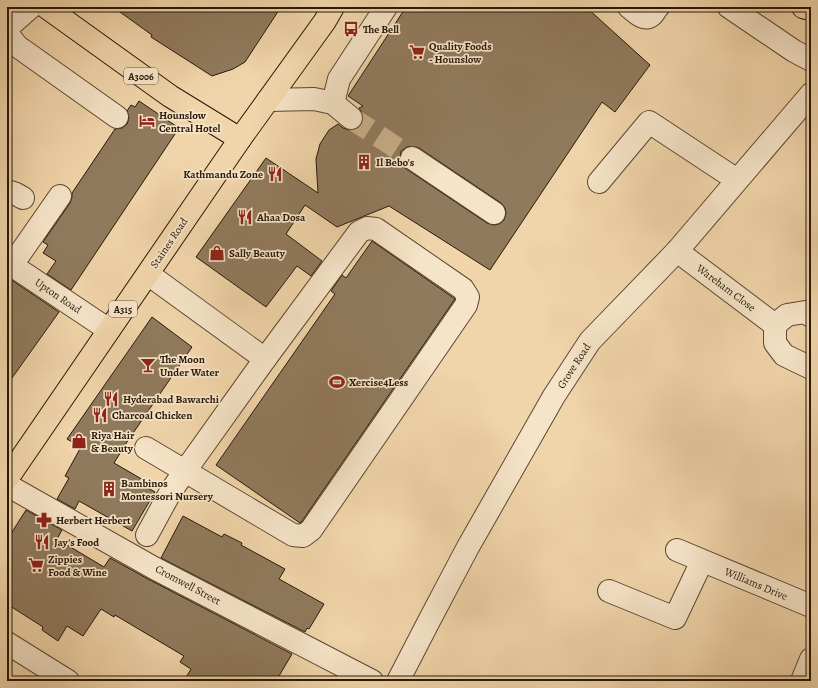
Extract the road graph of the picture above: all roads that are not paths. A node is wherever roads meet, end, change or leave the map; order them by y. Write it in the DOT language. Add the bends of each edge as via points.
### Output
graph roads {
  1 [pos="31,7"];
  2 [pos="333,7"];
  3 [pos="386,7"];
  4 [pos="629,7"];
  5 [pos="658,7"];
  6 [pos="729,7"];
  7 [pos="803,7"];
  8 [pos="811,9"];
  9 [pos="56,10"];
  10 [pos="7,28"];
  11 [pos="7,33"];
  12 [pos="811,60"];
  13 [pos="811,94"];
  14 [pos="268,100"];
  15 [pos="333,103"];
  16 [pos="117,117"];
  17 [pos="351,118"];
  18 [pos="240,139"];
  19 [pos="412,158"];
  20 [pos="737,180"];
  21 [pos="599,182"];
  22 [pos="60,196"];
  23 [pos="494,214"];
  24 [pos="677,251"];
  25 [pos="10,263"];
  26 [pos="148,274"];
  27 [pos="811,316"];
  28 [pos="775,325"];
  29 [pos="109,330"];
  30 [pos="265,359"];
  31 [pos="811,368"];
  32 [pos="146,448"];
  33 [pos="185,471"];
  34 [pos="7,479"];
  35 [pos="7,485"];
  36 [pos="147,535"];
  37 [pos="677,550"];
  38 [pos="702,561"];
  39 [pos="609,591"];
  40 [pos="811,606"];
  41 [pos="7,643"];
  42 [pos="811,659"];
  43 [pos="68,681"];
  44 [pos="372,681"];
  45 [pos="398,681"];
  46 [pos="802,681"];
  1 -- 10 [label="street"];
  2 -- 14 [label="main road, Staines Road / A315"];
  3 -- 15 [label="street" via="339,79"];
  4 -- 5 [label="street" via="642,17 647,17"];
  6 -- 12 [label="street"];
  7 -- 8 [label="main road"];
  9 -- 18 [label="main road, A3006" via="170,96"];
  11 -- 16 [label="street" via="17,46"];
  13 -- 20 [label="street, Grove Road"];
  14 -- 15 [label="street" via="314,99"];
  14 -- 18 [label="main road, Staines Road / A315"];
  15 -- 17 [label="street"];
  18 -- 26 [label="main road, Staines Road / A315"];
  19 -- 23 [label="street"];
  20 -- 21 [label="street" via="650,122"];
  20 -- 24 [label="street, Grove Road"];
  22 -- 25 [label="street"];
  24 -- 28 [label="street, Wareham Close"];
  24 -- 45 [label="street, Grove Road" via="590,341 554,396 468,547"];
  25 -- 29 [label="street, Upton Road"];
  26 -- 29 [label="main road, Staines Road / A315"];
  26 -- 30 [label="street"];
  27 -- 28 [label="street" via="805,312 788,315"];
  28 -- 31 [label="street" via="775,343 784,354"];
  29 -- 34 [label="main road, Staines Road / A315"];
  30 -- 33 [label="street"];
  30 -- 33 [label="street" via="359,232 367,228 382,233 463,289 468,296 466,305 310,530 303,536 293,535"];
  32 -- 33 [label="street"];
  33 -- 36 [label="street"];
  35 -- 44 [label="street, Cromwell Street" via="154,568"];
  37 -- 38 [label="street, Williams Drive"];
  38 -- 39 [label="street" via="675,618"];
  38 -- 40 [label="street, Williams Drive"];
  41 -- 43 [label="street"];
  42 -- 46 [label="street"];
}
